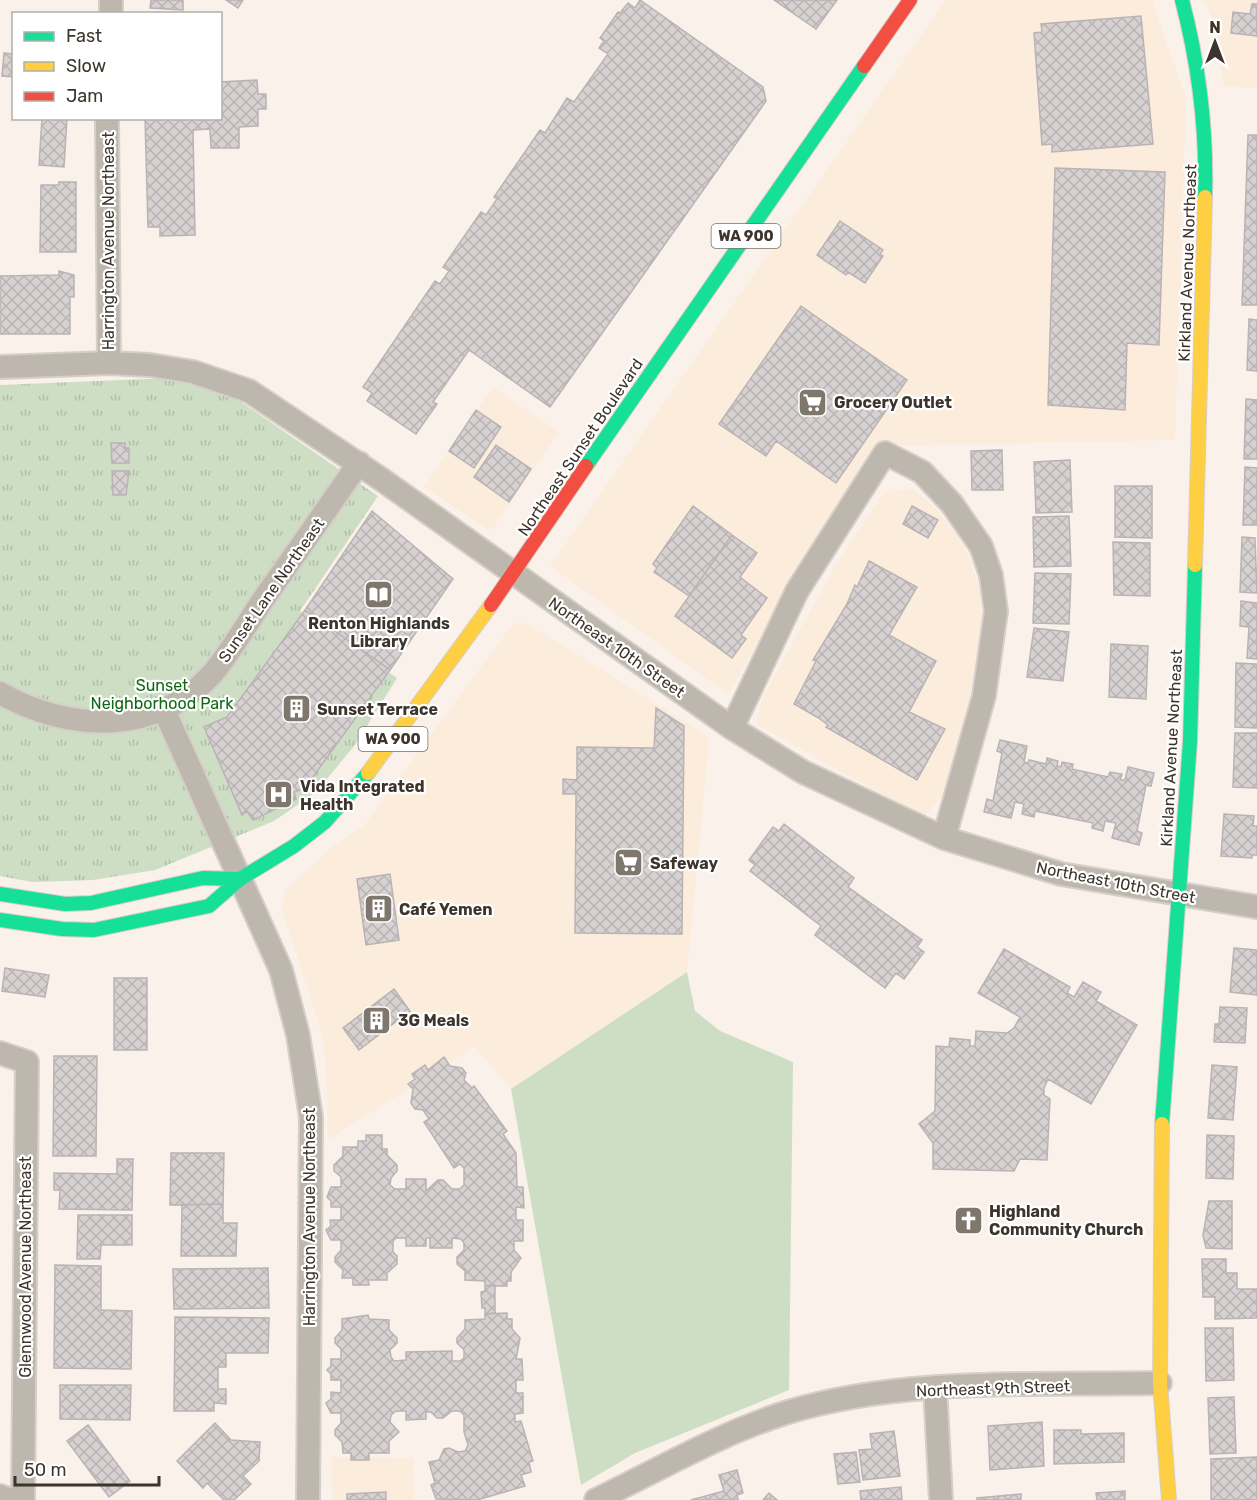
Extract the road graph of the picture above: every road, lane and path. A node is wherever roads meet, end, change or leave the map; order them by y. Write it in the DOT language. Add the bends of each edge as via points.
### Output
graph roads {
  1 [pos="910,0"];
  2 [pos="1182,0"];
  3 [pos="107,120"];
  4 [pos="109,363"];
  5 [pos="0,367"];
  6 [pos="359,463"];
  7 [pos="513,574"];
  8 [pos="0,693"];
  9 [pos="164,710"];
  10 [pos="732,728"];
  11 [pos="944,838"];
  12 [pos="240,879"];
  13 [pos="0,894"];
  14 [pos="1180,896"];
  15 [pos="65,904"];
  16 [pos="0,907"];
  17 [pos="1257,907"];
  18 [pos="0,920"];
  19 [pos="0,1053"];
  20 [pos="1160,1383"];
  21 [pos="935,1387"];
  22 [pos="0,1496"];
  23 [pos="11,1500"];
  24 [pos="23,1500"];
  25 [pos="308,1500"];
  26 [pos="596,1500"];
  27 [pos="941,1500"];
  28 [pos="1169,1500"];
  1 -- 7 [label="main road, Northeast Sunset Boulevard / WA 900"];
  2 -- 14 [label="main road, Kirkland Avenue Northeast" via="1202,88 1206,153 1190,742"];
  3 -- 4 [label="street, Harrington Avenue Northeast"];
  4 -- 5 [label="street, Northeast 10th Street"];
  4 -- 6 [label="street, Northeast 10th Street" via="150,365 221,380 249,391"];
  6 -- 7 [label="street, Northeast 10th Street"];
  6 -- 9 [label="street, Sunset Lane Northeast" via="212,673"];
  7 -- 10 [label="street, Northeast 10th Street"];
  7 -- 12 [label="main road, Northeast Sunset Boulevard / WA 900" via="360,784 317,828"];
  8 -- 9 [label="street, Sunset Lane Northeast" via="34,711 68,719 106,722 142,718"];
  9 -- 12 [label="street, Harrington Avenue Northeast"];
  10 -- 11 [label="street, Northeast 10th Street" via="803,772"];
  10 -- 11 [label="street" via="797,591 885,453 922,472 952,504 981,546 991,575 996,611 984,696"];
  11 -- 14 [label="street, Northeast 10th Street" via="1061,874"];
  12 -- 15 [label="main road" via="203,878 130,896"];
  12 -- 18 [label="main road, Northeast Sunset Boulevard / WA 900" via="209,906 94,930"];
  12 -- 25 [label="street, Harrington Avenue Northeast" via="281,970 298,1035 311,1116"];
  13 -- 15 [label="main road"];
  14 -- 17 [label="street, Northeast 10th Street"];
  14 -- 20 [label="main road, Kirkland Avenue Northeast" via="1161,1143"];
  15 -- 16 [label="main road" via="42,910"];
  19 -- 24 [label="street, Glennwood Avenue Northeast" via="27,1062"];
  20 -- 21 [label="street, Northeast 9th Street"];
  20 -- 28 [label="main road, Kirkland Avenue Northeast"];
  21 -- 26 [label="street, Northeast 9th Street" via="846,1399 788,1412 739,1429"];
  21 -- 27 [label="street"];
  22 -- 23 [label="street"];
}
